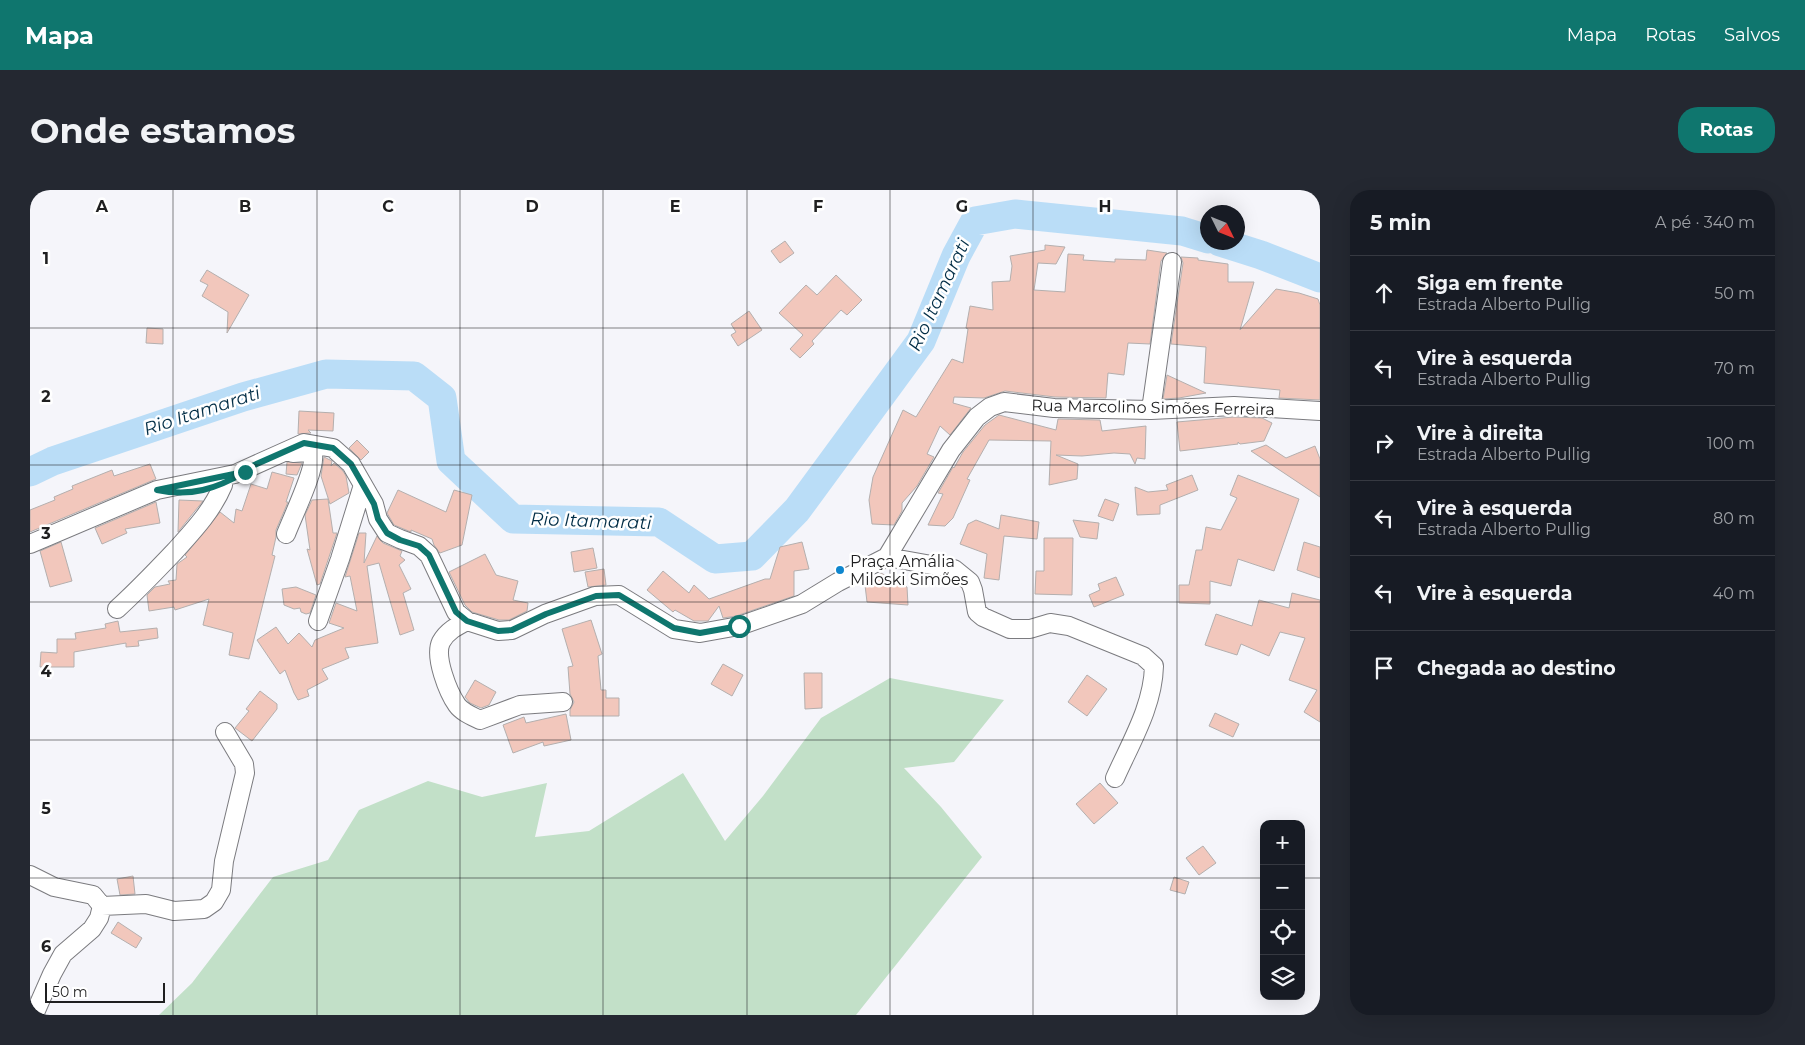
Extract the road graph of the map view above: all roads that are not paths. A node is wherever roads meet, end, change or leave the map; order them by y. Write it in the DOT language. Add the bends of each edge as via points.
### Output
graph roads {
  1 [pos="1172,262"];
  2 [pos="1151,410"];
  3 [pos="1320,411"];
  4 [pos="223,485"];
  5 [pos="363,485"];
  6 [pos="157,490"];
  7 [pos="286,534"];
  8 [pos="30,544"];
  9 [pos="887,557"];
  10 [pos="117,609"];
  11 [pos="318,621"];
  12 [pos="467,621"];
  13 [pos="563,702"];
  14 [pos="225,732"];
  15 [pos="1114,778"];
  16 [pos="30,875"];
  17 [pos="102,906"];
  18 [pos="34,1015"];
  1 -- 2 [label="street"];
  2 -- 3 [label="street, Rua Marcolino Simões Ferreira" via="1234,406"];
  2 -- 9 [label="street, Rua Marcolino Simões Ferreira" via="1054,408 1004,402 990,407 951,450"];
  4 -- 6 [label="street" via="172,494"];
  4 -- 7 [label="street" via="245,472 298,452 313,455 311,472"];
  4 -- 10 [label="street" via="203,520"];
  5 -- 6 [label="street" via="351,464 333,448 304,443 234,474"];
  5 -- 11 [label="street"];
  5 -- 12 [label="street" via="387,533 419,546 429,555 456,612"];
  6 -- 8 [label="street"];
  9 -- 12 [label="street" via="802,604 739,626 700,633 674,628 619,595 596,596 512,630 498,631"];
  9 -- 15 [label="street" via="954,569 970,582 977,612 1010,630 1050,623 1069,626 1143,656 1154,666 1145,710"];
  12 -- 13 [label="street" via="450,630 440,643 439,659 458,706 480,720 520,705"];
  14 -- 17 [label="street" via="244,764 245,772 224,861 221,890 214,902 204,909 174,911 146,904"];
  16 -- 17 [label="street" via="54,887 93,895"];
  17 -- 18 [label="street" via="92,929 63,954"];
}
